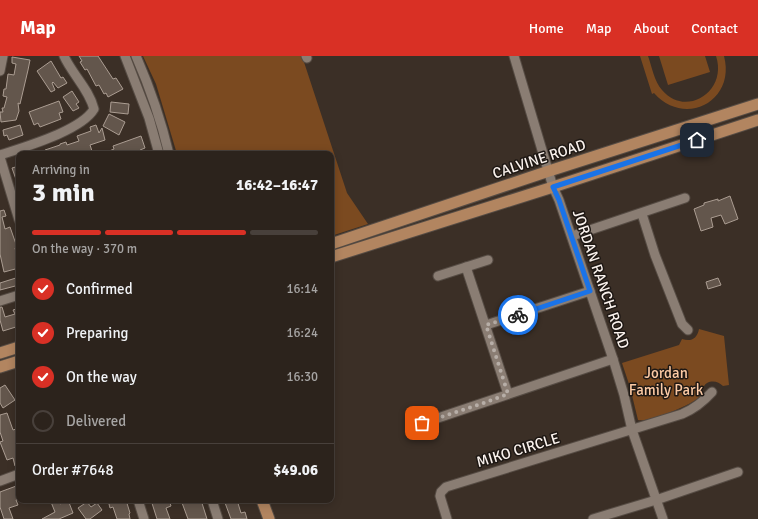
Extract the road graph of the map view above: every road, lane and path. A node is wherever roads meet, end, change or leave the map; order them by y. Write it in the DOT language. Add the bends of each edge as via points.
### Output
graph roads {
  1 [pos="3,56"];
  2 [pos="64,56"];
  3 [pos="124,56"];
  4 [pos="136,56"];
  5 [pos="514,56"];
  6 [pos="0,68"];
  7 [pos="758,104"];
  8 [pos="758,114"];
  9 [pos="758,120"];
  10 [pos="720,133"];
  11 [pos="157,151"];
  12 [pos="168,151"];
  13 [pos="0,156"];
  14 [pos="549,171"];
  15 [pos="553,187"];
  16 [pos="685,198"];
  17 [pos="16,210"];
  18 [pos="642,214"];
  19 [pos="572,236"];
  20 [pos="334,243"];
  21 [pos="334,255"];
  22 [pos="488,260"];
  23 [pos="466,267"];
  24 [pos="438,276"];
  25 [pos="590,291"];
  26 [pos="16,296"];
  27 [pos="0,301"];
  28 [pos="486,325"];
  29 [pos="688,330"];
  30 [pos="16,347"];
  31 [pos="16,348"];
  32 [pos="0,353"];
  33 [pos="0,358"];
  34 [pos="614,359"];
  35 [pos="16,362"];
  36 [pos="0,367"];
  37 [pos="712,392"];
  38 [pos="508,394"];
  39 [pos="422,423"];
  40 [pos="632,430"];
  41 [pos="738,472"];
  42 [pos="16,475"];
  43 [pos="0,481"];
  44 [pos="656,500"];
  45 [pos="139,503"];
  46 [pos="213,503"];
  47 [pos="263,503"];
  48 [pos="144,519"];
  49 [pos="218,519"];
  50 [pos="269,519"];
  51 [pos="447,519"];
  52 [pos="593,519"];
  53 [pos="663,519"];
  1 -- 6 [label="street"];
  2 -- 13 [label="street" via="92,101 94,109 91,115 66,130"];
  3 -- 11 [label="street" via="149,118"];
  4 -- 12 [label="street" via="162,125"];
  5 -- 14 [label="street, JORDAN RANCH ROAD"];
  7 -- 14 [label="main road, CALVINE ROAD"];
  8 -- 10 [label="main road" via="729,124"];
  9 -- 10 [label="main road, CALVINE ROAD"];
  10 -- 15 [label="main road, CALVINE ROAD"];
  13 -- 17 [label="street"];
  14 -- 15 [label="street, JORDAN RANCH ROAD"];
  14 -- 20 [label="main road, CALVINE ROAD"];
  15 -- 19 [label="street, JORDAN RANCH ROAD"];
  15 -- 21 [label="main road, CALVINE ROAD"];
  16 -- 18 [label="street"];
  18 -- 19 [label="street"];
  18 -- 29 [label="street" via="682,324"];
  19 -- 25 [label="street, JORDAN RANCH ROAD"];
  22 -- 23 [label="street"];
  23 -- 24 [label="street"];
  23 -- 28 [label="street"];
  25 -- 28 [label="street"];
  25 -- 34 [label="street, JORDAN RANCH ROAD"];
  26 -- 27 [label="street"];
  28 -- 38 [label="street"];
  30 -- 32 [label="main road"];
  31 -- 33 [label="main road"];
  34 -- 38 [label="street"];
  34 -- 40 [label="street, JORDAN RANCH ROAD"];
  35 -- 36 [label="main road"];
  37 -- 40 [label="street" via="691,410"];
  38 -- 39 [label="street"];
  40 -- 44 [label="street, JORDAN RANCH ROAD"];
  40 -- 51 [label="street, MIKO CIRCLE" via="446,487 440,496"];
  41 -- 44 [label="street"];
  42 -- 43 [label="street"];
  44 -- 52 [label="street"];
  44 -- 53 [label="street, JORDAN RANCH ROAD"];
  45 -- 48 [label="street"];
  46 -- 49 [label="street"];
  47 -- 50 [label="main road"];
}
